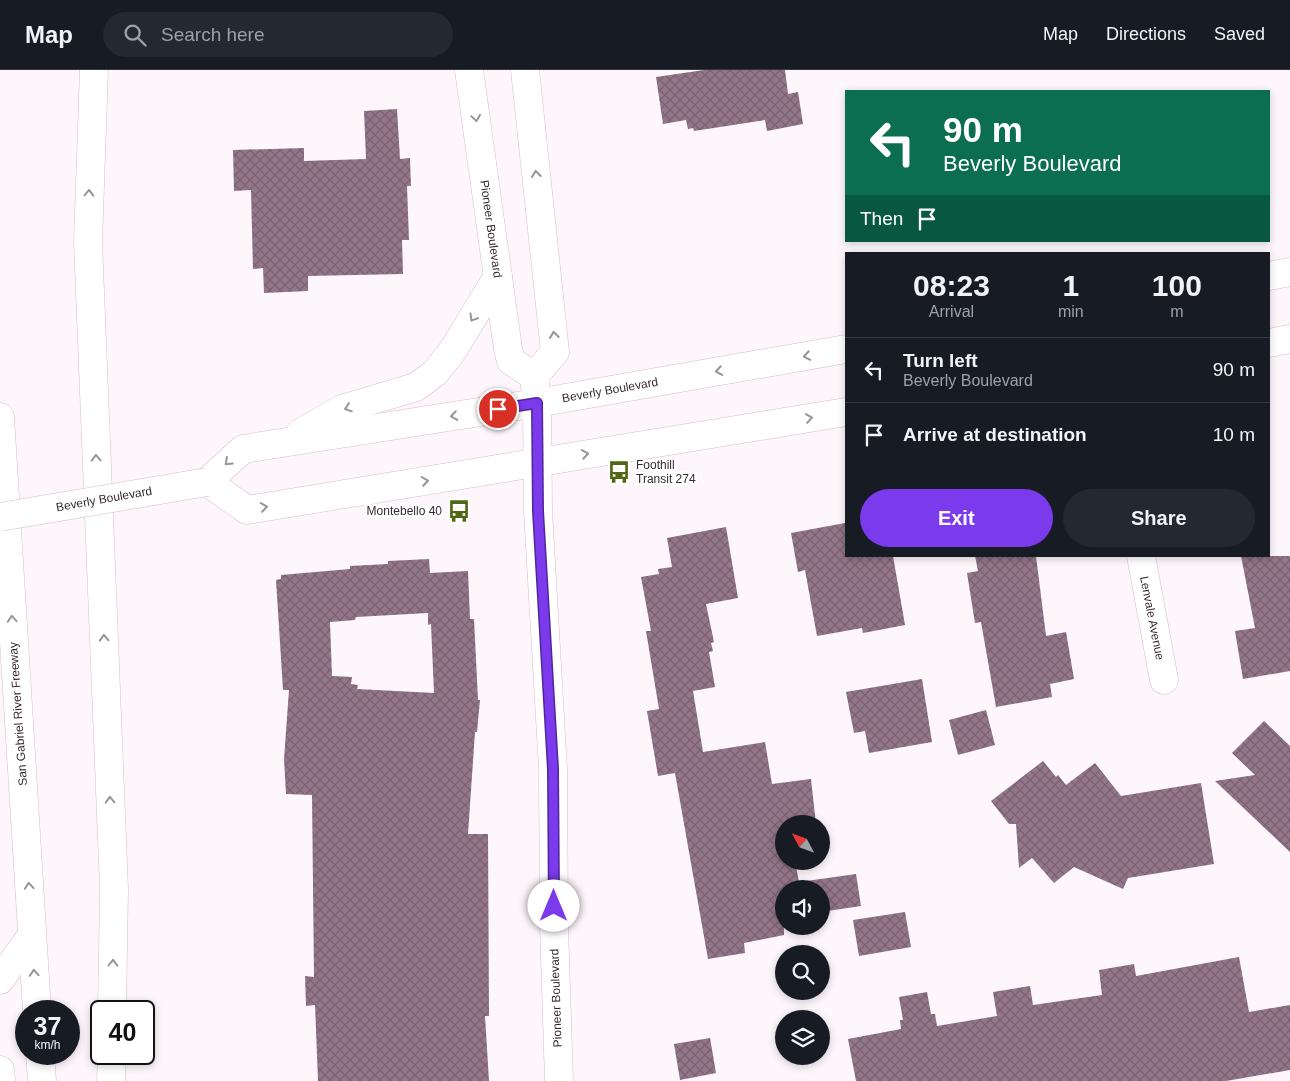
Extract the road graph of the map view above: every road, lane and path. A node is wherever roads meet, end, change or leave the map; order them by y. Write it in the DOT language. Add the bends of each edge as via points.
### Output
graph roads {
  1 [pos="94,70"];
  2 [pos="469,70"];
  3 [pos="526,70"];
  4 [pos="1290,272"];
  5 [pos="498,276"];
  6 [pos="1270,276"];
  7 [pos="1290,339"];
  8 [pos="1270,342"];
  9 [pos="845,349"];
  10 [pos="534,376"];
  11 [pos="537,403"];
  12 [pos="845,412"];
  13 [pos="0,417"];
  14 [pos="286,441"];
  15 [pos="537,463"];
  16 [pos="207,482"];
  17 [pos="0,517"];
  18 [pos="1141,557"];
  19 [pos="1164,680"];
  20 [pos="32,934"];
  21 [pos="0,980"];
  22 [pos="36,1000"];
  23 [pos="112,1000"];
  24 [pos="41,1065"];
  25 [pos="112,1065"];
  26 [pos="0,1070"];
  27 [pos="1,1081"];
  28 [pos="42,1081"];
  29 [pos="111,1081"];
  30 [pos="559,1081"];
  23 -- 1 [label="main road, one-way" via="114,889 88,242"];
  2 -- 5 [label="main road, Pioneer Boulevard, one-way"];
  10 -- 3 [label="main road, one-way" via="555,352"];
  4 -- 6 [label="main road"];
  5 -- 10 [label="main road, Pioneer Boulevard" via="511,361"];
  5 -- 14 [label="main road, one-way" via="453,350 435,373 416,387 342,409"];
  7 -- 8 [label="main road"];
  9 -- 11 [label="main road, Beverly Boulevard, one-way"];
  10 -- 11 [label="main road, Pioneer Boulevard"];
  11 -- 14 [label="main road, Beverly Boulevard, one-way"];
  11 -- 15 [label="main road, Pioneer Boulevard"];
  15 -- 12 [label="main road, one-way"];
  20 -- 13 [label="main road, San Gabriel River Freeway, one-way"];
  14 -- 16 [label="main road, Beverly Boulevard, one-way" via="242,449"];
  16 -- 15 [label="main road, one-way" via="246,510"];
  15 -- 30 [label="main road, Pioneer Boulevard" via="553,769"];
  16 -- 17 [label="main road, Beverly Boulevard, bridge"];
  18 -- 19 [label="main road, Lenvale Avenue"];
  20 -- 21 [label="main road"];
  22 -- 20 [label="main road, San Gabriel River Freeway, one-way"];
  24 -- 28 [label="main road"];
  25 -- 29 [label="main road"];
  26 -- 27 [label="main road"];
}
